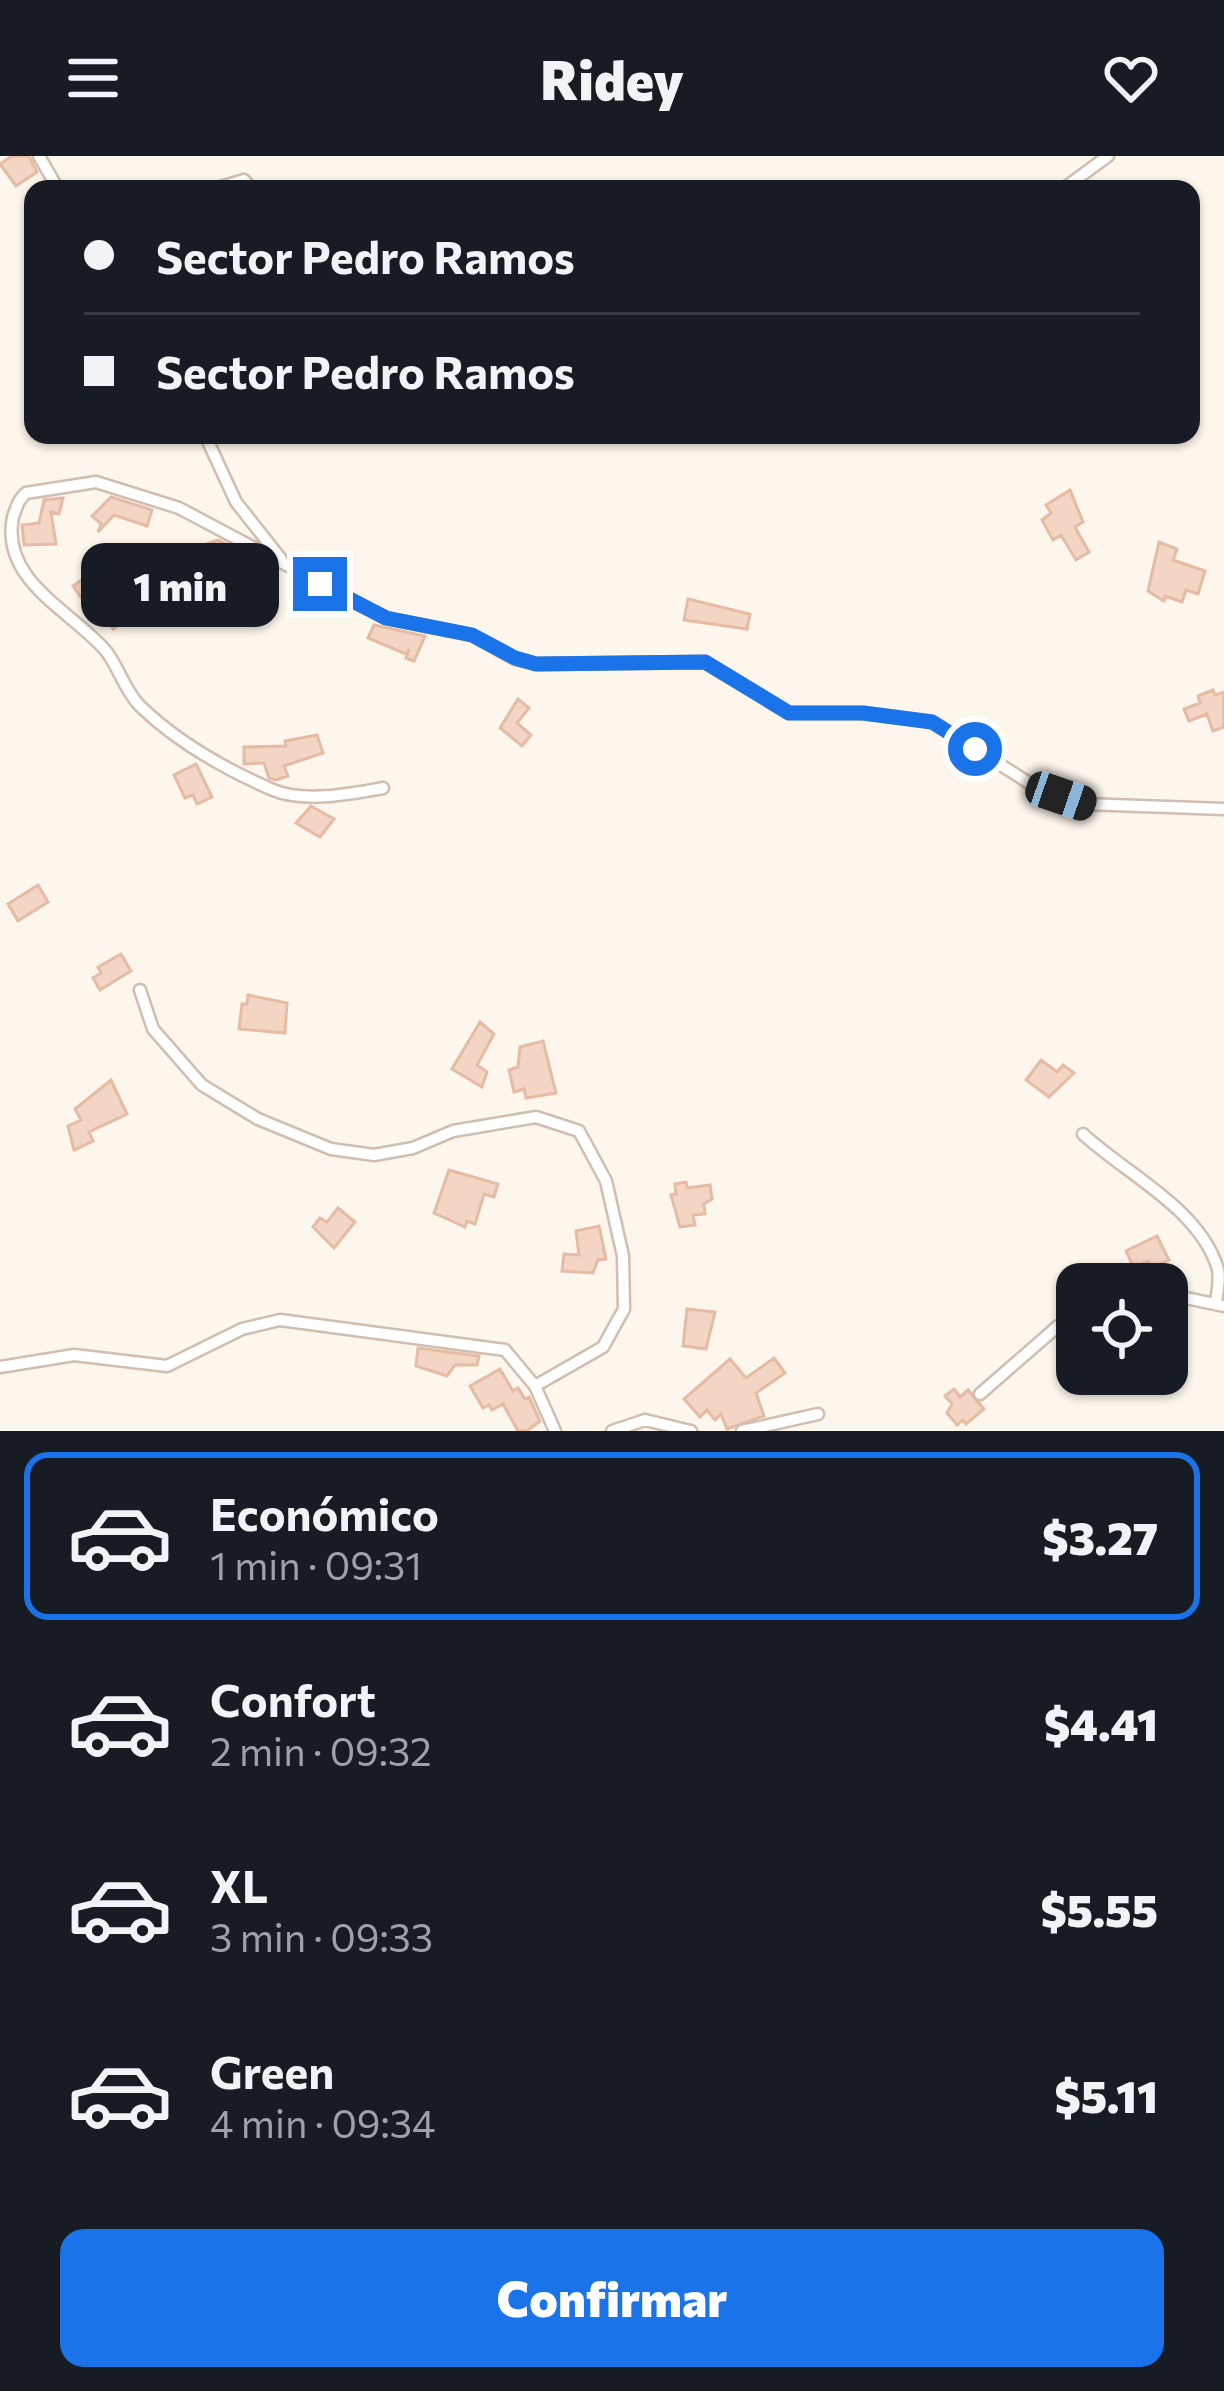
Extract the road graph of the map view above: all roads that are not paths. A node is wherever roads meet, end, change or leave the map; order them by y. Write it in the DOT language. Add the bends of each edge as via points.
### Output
graph roads {
  1 [pos="1108,156"];
  2 [pos="1075,180"];
  3 [pos="210,444"];
  4 [pos="3,536"];
  5 [pos="286,567"];
  6 [pos="382,788"];
  7 [pos="1224,809"];
  8 [pos="140,990"];
  9 [pos="1083,1134"];
  10 [pos="1188,1298"];
  11 [pos="1220,1305"];
  12 [pos="1056,1328"];
  13 [pos="0,1367"];
  14 [pos="535,1386"];
  15 [pos="980,1394"];
  16 [pos="818,1414"];
  17 [pos="555,1431"];
  18 [pos="612,1431"];
  19 [pos="691,1431"];
  20 [pos="742,1431"];
  1 -- 2 [label="street"];
  3 -- 5 [label="street" via="236,502"];
  4 -- 5 [label="street" via="26,493 96,482 178,508"];
  4 -- 6 [label="street" via="30,585 106,651 137,704 187,743 278,792 343,796"];
  5 -- 7 [label="street" via="386,618 472,635 536,664 705,662 789,713 932,722 1036,788 1085,804"];
  8 -- 14 [label="street" via="153,1029 202,1085 331,1149 374,1155 536,1118 579,1131 606,1181 623,1256 624,1309 603,1347"];
  9 -- 11 [label="street" via="1177,1209 1203,1240 1219,1269"];
  10 -- 11 [label="street"];
  12 -- 15 [label="street"];
  13 -- 14 [label="street" via="74,1355 167,1366 280,1320 505,1350"];
  14 -- 17 [label="street"];
  16 -- 20 [label="street"];
  18 -- 19 [label="street" via="645,1420"];
}
